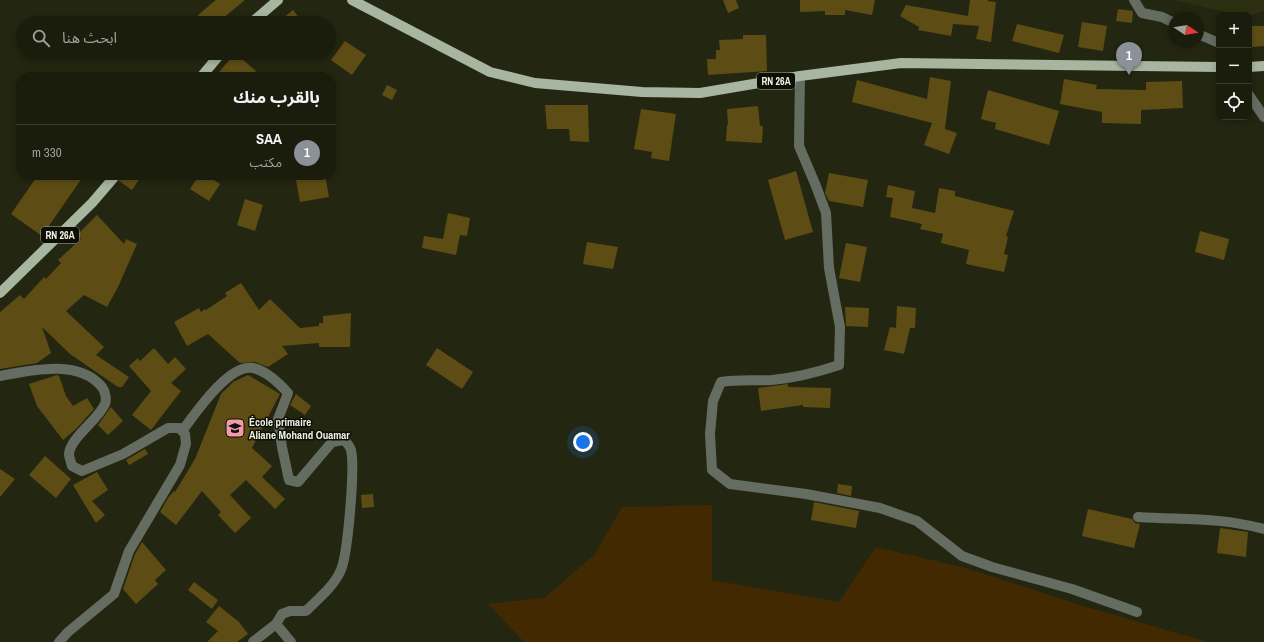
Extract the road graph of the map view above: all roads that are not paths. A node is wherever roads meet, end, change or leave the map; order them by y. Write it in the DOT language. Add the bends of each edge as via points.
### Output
graph roads {
  1 [pos="278,0"];
  2 [pos="352,0"];
  3 [pos="1134,0"];
  4 [pos="259,16"];
  5 [pos="1168,20"];
  6 [pos="1204,37"];
  7 [pos="1216,42"];
  8 [pos="215,60"];
  9 [pos="1252,66"];
  10 [pos="1264,66"];
  11 [pos="1216,67"];
  12 [pos="204,72"];
  13 [pos="800,76"];
  14 [pos="1252,99"];
  15 [pos="1264,117"];
  16 [pos="112,180"];
  17 [pos="0,293"];
  18 [pos="0,376"];
  19 [pos="182,431"];
  20 [pos="1138,517"];
  21 [pos="1264,529"];
  22 [pos="1137,612"];
  23 [pos="276,624"];
  24 [pos="59,642"];
  25 [pos="253,642"];
  26 [pos="291,642"];
  1 -- 4 [label="main road"];
  2 -- 13 [label="main road, RN 26A" via="490,72 535,83 642,92 700,93"];
  3 -- 5 [label="street" via="1142,13"];
  6 -- 7 [label="street"];
  8 -- 12 [label="main road"];
  9 -- 10 [label="main road"];
  11 -- 13 [label="main road, RN 26A" via="901,63"];
  13 -- 22 [label="street" via="799,146 826,213 829,268 840,327 839,365 817,372 772,380 740,379 722,382 713,401 710,434 712,470 730,484 880,508 917,521 962,556 1072,589"];
  14 -- 15 [label="street"];
  16 -- 17 [label="main road, RN 26A" via="92,203"];
  18 -- 19 [label="street" via="62,369 81,372 95,379 104,391 106,403 99,415 73,443 69,454 72,466 82,471 123,454 168,428 180,428"];
  19 -- 23 [label="street" via="219,384 237,371 253,368 271,377 288,393 278,419 289,480 298,482 332,442 344,440 351,449 352,471 345,554 340,572 327,590 306,611 282,614"];
  19 -- 24 [label="street" via="186,444 180,465 130,551 114,594"];
  20 -- 21 [label="street" via="1221,520"];
  23 -- 25 [label="street"];
  23 -- 26 [label="street"];
}
